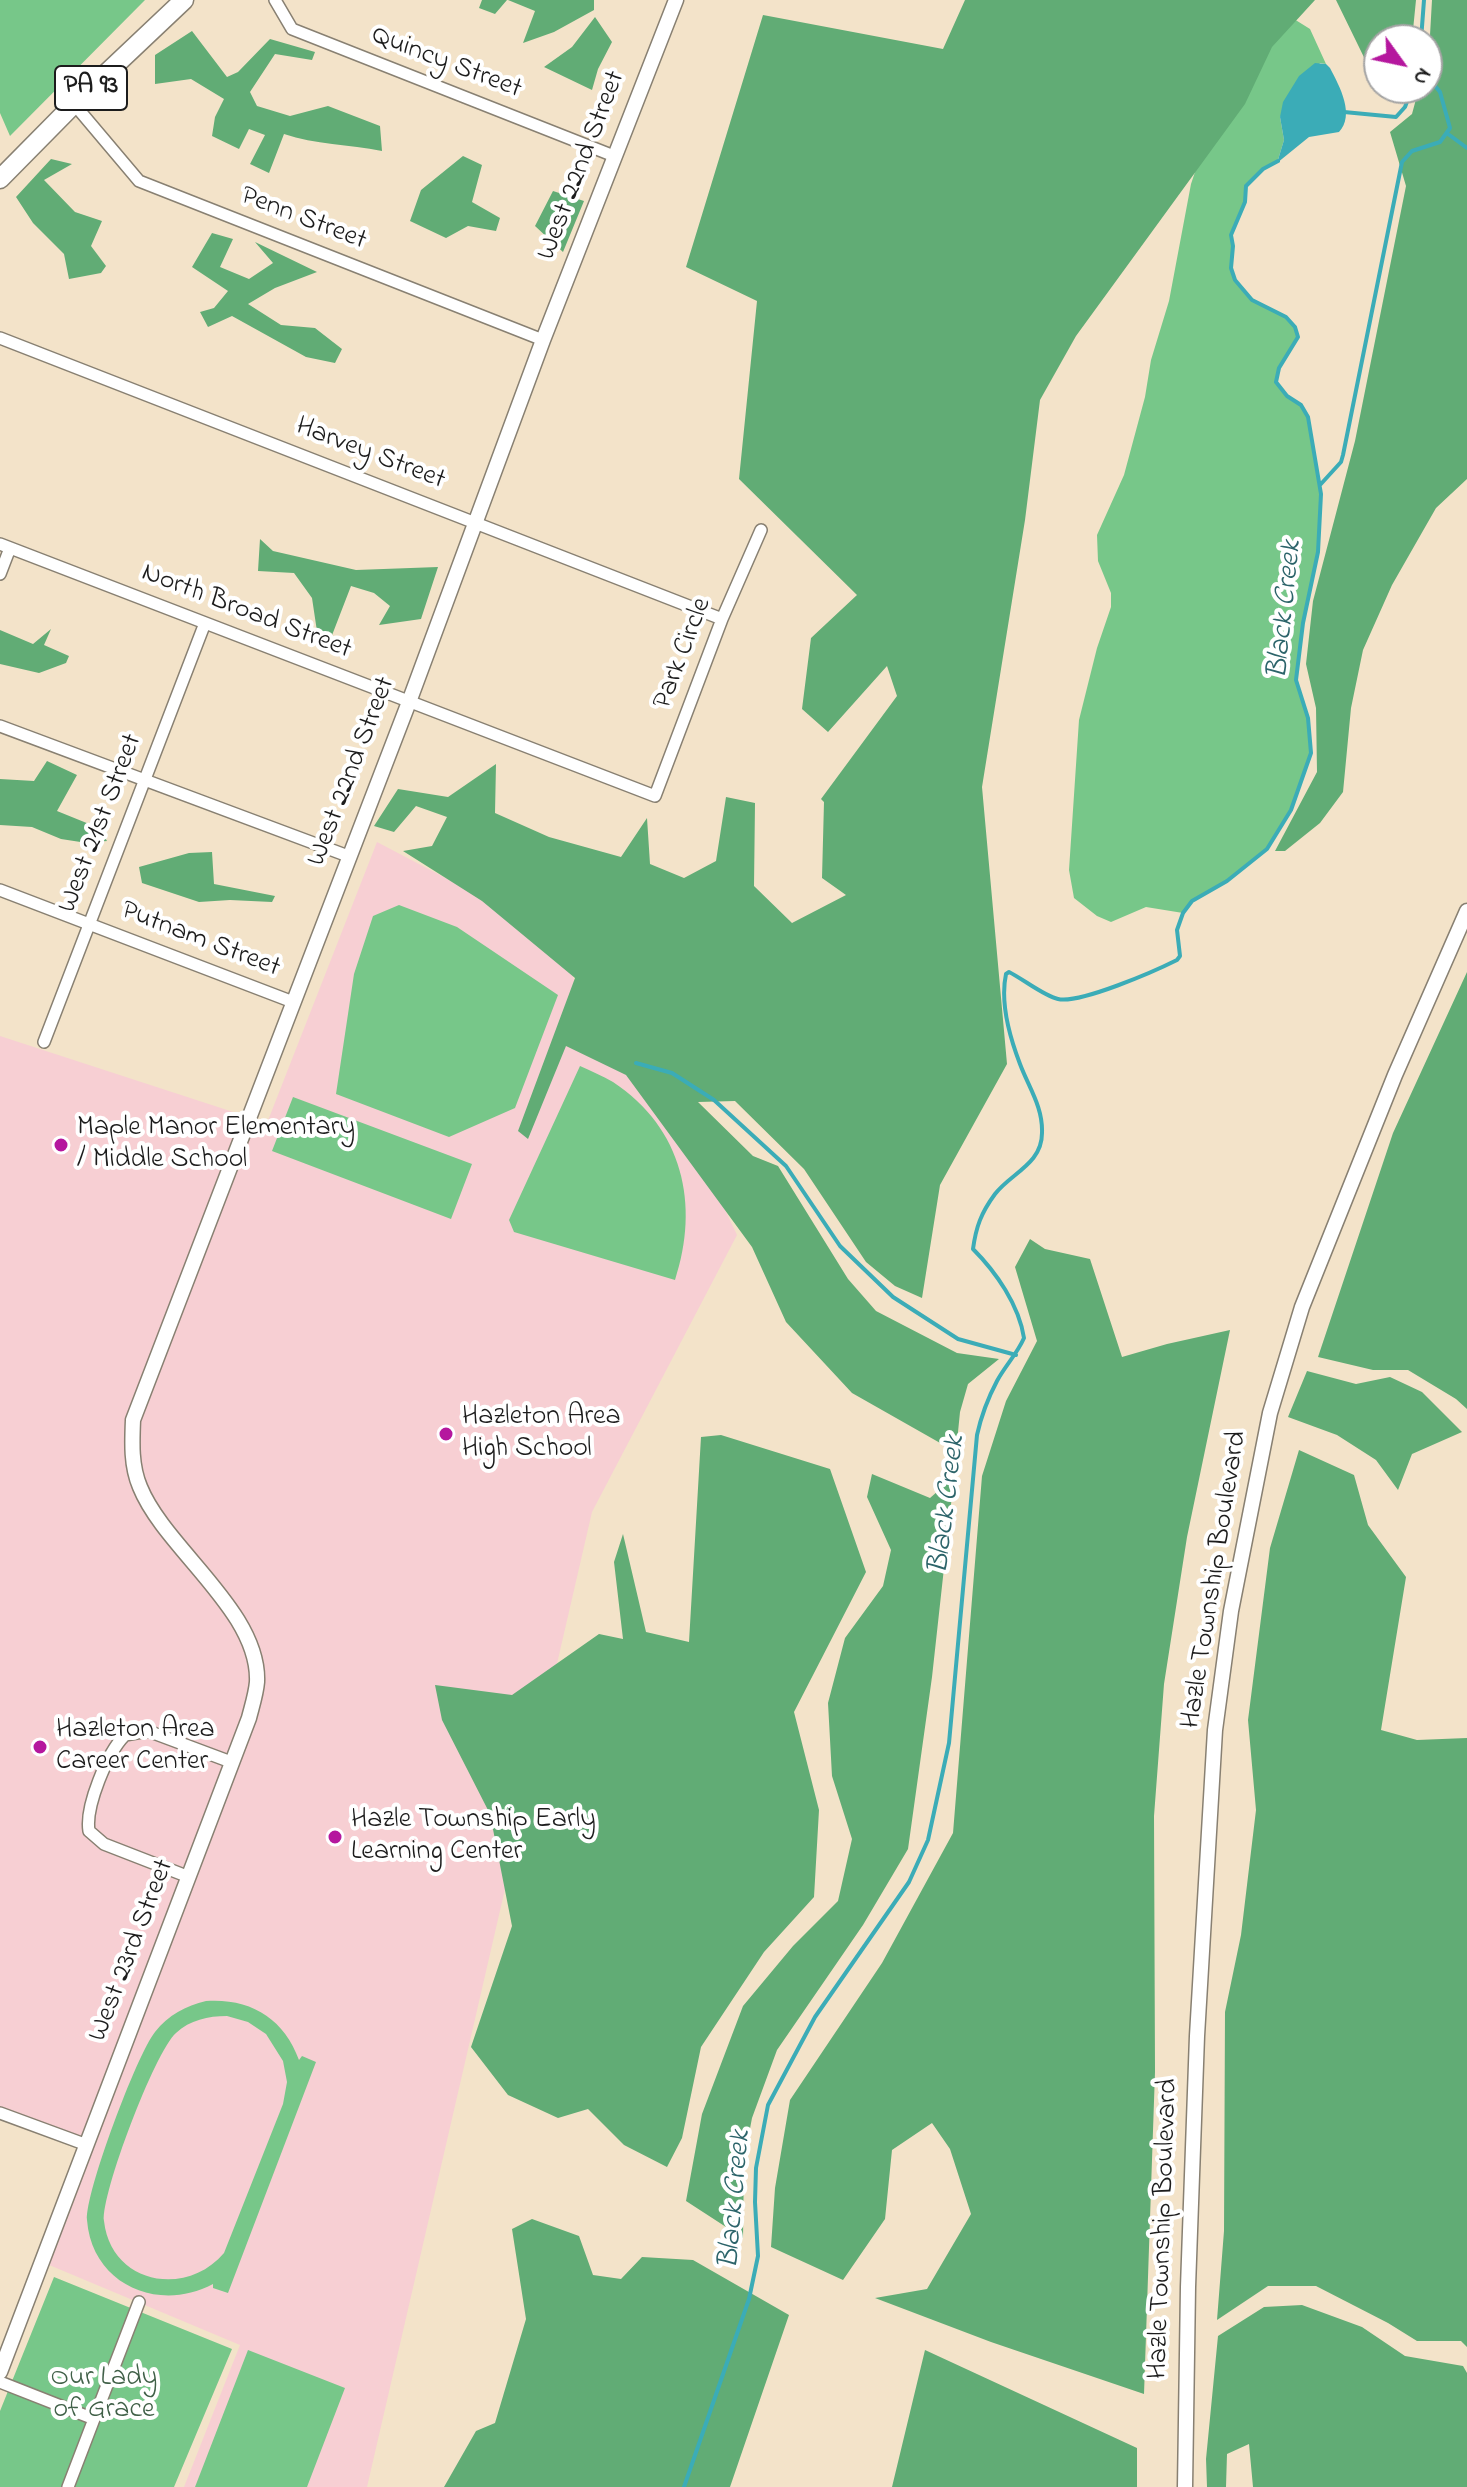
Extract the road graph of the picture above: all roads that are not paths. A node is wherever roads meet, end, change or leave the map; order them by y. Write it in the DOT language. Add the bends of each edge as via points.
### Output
graph roads {
  1 [pos="184,0"];
  2 [pos="275,0"];
  3 [pos="676,0"];
  4 [pos="74,104"];
  5 [pos="614,156"];
  6 [pos="0,179"];
  7 [pos="0,338"];
  8 [pos="543,340"];
  9 [pos="477,522"];
  10 [pos="761,530"];
  11 [pos="5,546"];
  12 [pos="0,574"];
  13 [pos="722,619"];
  14 [pos="205,623"];
  15 [pos="409,702"];
  16 [pos="0,726"];
  17 [pos="144,782"];
  18 [pos="655,796"];
  19 [pos="348,856"];
  20 [pos="0,890"];
  21 [pos="1467,911"];
  22 [pos="89,924"];
  23 [pos="293,1002"];
  24 [pos="44,1042"];
  25 [pos="188,1556"];
  26 [pos="231,1762"];
  27 [pos="189,1877"];
  28 [pos="0,2113"];
  29 [pos="87,2145"];
  30 [pos="139,2302"];
  31 [pos="0,2372"];
  32 [pos="0,2382"];
  33 [pos="94,2419"];
  34 [pos="68,2487"];
  35 [pos="1185,2487"];
  1 -- 4 [label="highway, PA 93"];
  2 -- 5 [label="street, Quincy Street" via="292,29"];
  3 -- 5 [label="street, West 22nd Street"];
  4 -- 6 [label="highway, PA 93"];
  4 -- 8 [label="street, Penn Street" via="139,181"];
  5 -- 8 [label="street, West 22nd Street"];
  7 -- 9 [label="street, Harvey Street"];
  8 -- 9 [label="street, West 22nd Street"];
  9 -- 13 [label="street, Harvey Street"];
  9 -- 15 [label="street, West 22nd Street"];
  10 -- 13 [label="street, Park Circle"];
  11 -- 12 [label="street"];
  11 -- 14 [label="street, North Broad Street"];
  13 -- 18 [label="street, Park Circle"];
  14 -- 15 [label="street, North Broad Street"];
  14 -- 17 [label="street, West 21st Street"];
  15 -- 18 [label="street, North Broad Street"];
  15 -- 19 [label="street, West 22nd Street"];
  16 -- 17 [label="street"];
  17 -- 19 [label="street"];
  17 -- 22 [label="street, West 21st Street"];
  19 -- 23 [label="street, West 22nd Street"];
  20 -- 22 [label="street, Putnam Street"];
  21 -- 35 [label="street, Hazle Township Boulevard" via="1302,1307 1270,1413 1231,1611 1215,1730 1197,2036"];
  22 -- 23 [label="street, Putnam Street"];
  22 -- 24 [label="street, West 21st Street"];
  23 -- 25 [label="street, West 22nd Street" via="133,1420 140,1486"];
  25 -- 26 [label="street, West 23rd Street" via="221,1596 251,1649 255,1692"];
  26 -- 27 [label="street, West 23rd Street"];
  26 -- 27 [label="street" via="148,1731 125,1735 93,1801 89,1831 104,1844"];
  27 -- 29 [label="street, West 23rd Street"];
  28 -- 29 [label="street"];
  29 -- 31 [label="street, West 23rd Street"];
  30 -- 33 [label="street"];
  32 -- 33 [label="street"];
  33 -- 34 [label="street"];
}
